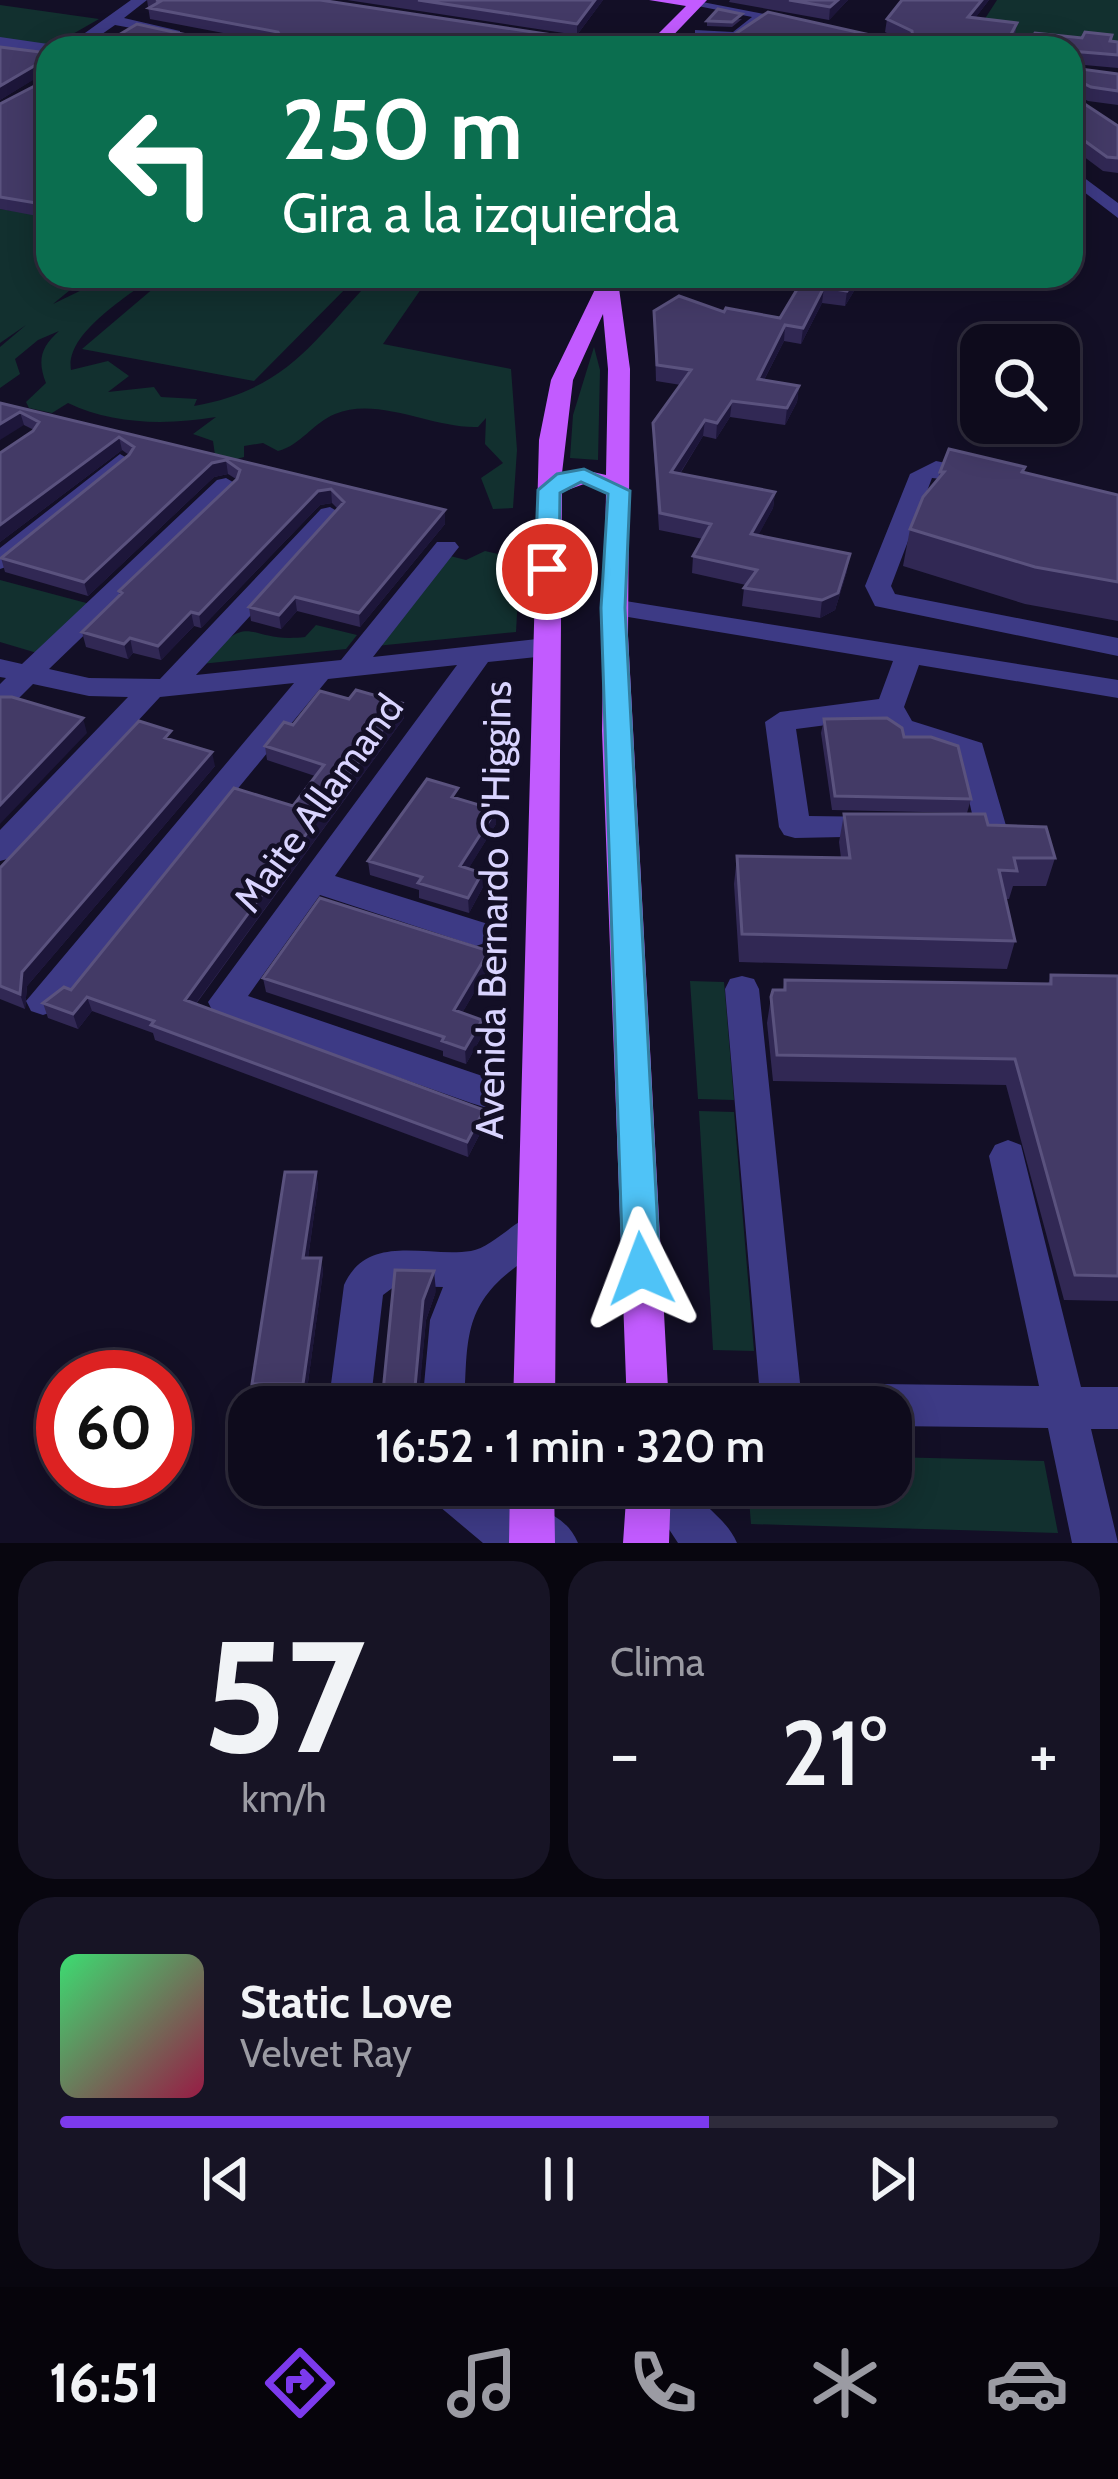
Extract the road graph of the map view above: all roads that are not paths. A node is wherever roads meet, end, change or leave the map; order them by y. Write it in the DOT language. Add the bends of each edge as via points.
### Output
graph roads {
  1 [pos="140,0"];
  2 [pos="656,0"];
  3 [pos="690,2"];
  4 [pos="765,14"];
  5 [pos="116,25"];
  6 [pos="832,28"];
  7 [pos="700,33"];
  8 [pos="95,36"];
  9 [pos="107,36"];
  10 [pos="161,36"];
  11 [pos="649,36"];
  12 [pos="662,36"];
  13 [pos="686,36"];
  14 [pos="727,36"];
  15 [pos="737,36"];
  16 [pos="6,37"];
  17 [pos="36,55"];
  18 [pos="1083,183"];
  19 [pos="1118,212"];
  20 [pos="604,288"];
  21 [pos="610,288"];
  22 [pos="120,460"];
  23 [pos="1012,484"];
  24 [pos="226,485"];
  25 [pos="549,490"];
  26 [pos="619,491"];
  27 [pos="330,514"];
  28 [pos="446,547"];
  29 [pos="0,561"];
  30 [pos="613,608"];
  31 [pos="546,647"];
  32 [pos="1118,647"];
  33 [pos="480,652"];
  34 [pos="909,655"];
  35 [pos="336,668"];
  36 [pos="13,672"];
  37 [pos="160,688"];
  38 [pos="1118,689"];
  39 [pos="0,700"];
  40 [pos="890,707"];
  41 [pos="0,850"];
  42 [pos="314,881"];
  43 [pos="476,933"];
  44 [pos="742,989"];
  45 [pos="43,1001"];
  46 [pos="484,1092"];
  47 [pos="1008,1156"];
  48 [pos="536,1231"];
  49 [pos="482,1269"];
  50 [pos="352,1386"];
  51 [pos="445,1386"];
  52 [pos="534,1386"];
  53 [pos="647,1386"];
  54 [pos="1064,1407"];
  55 [pos="1118,1408"];
  56 [pos="469,1506"];
  57 [pos="648,1506"];
  58 [pos="676,1506"];
  59 [pos="538,1524"];
  60 [pos="646,1543"];
  61 [pos="714,1543"];
  62 [pos="1095,1543"];
  1 -- 5 [label="street"];
  2 -- 3 [label="main road"];
  3 -- 4 [label="street"];
  3 -- 7 [label="street" via="723,26"];
  3 -- 11 [label="main road"];
  3 -- 12 [label="main road"];
  4 -- 6 [label="street"];
  4 -- 15 [label="street"];
  5 -- 8 [label="street"];
  5 -- 9 [label="street"];
  5 -- 10 [label="street"];
  7 -- 13 [label="street"];
  7 -- 14 [label="street"];
  16 -- 17 [label="street"];
  18 -- 19 [label="street"];
  20 -- 25 [label="main road, Avenida Bernardo O'Higgins" via="562,380"];
  21 -- 26 [label="main road, Avenida Bernardo O'Higgins"];
  22 -- 29 [label="street"];
  23 -- 32 [label="street" via="947,470 922,475 878,593 892,604"];
  24 -- 36 [label="street"];
  25 -- 26 [label="main road" via="584,476"];
  25 -- 31 [label="main road, Avenida Bernardo O'Higgins"];
  26 -- 30 [label="main road, Avenida Bernardo O'Higgins"];
  27 -- 37 [label="street"];
  28 -- 35 [label="street"];
  30 -- 34 [label="street"];
  30 -- 53 [label="main road, Avenida Bernardo O'Higgins"];
  31 -- 33 [label="street"];
  31 -- 48 [label="main road, Avenida Bernardo O'Higgins"];
  33 -- 35 [label="street"];
  33 -- 42 [label="street, Maite Allamand"];
  34 -- 38 [label="street"];
  34 -- 40 [label="street"];
  35 -- 37 [label="street"];
  35 -- 45 [label="street"];
  36 -- 37 [label="street" via="88,687"];
  36 -- 39 [label="street"];
  37 -- 41 [label="street"];
  40 -- 40 [label="street" via="780,722 795,827 991,829 972,750 901,728"];
  42 -- 43 [label="street"];
  42 -- 46 [label="street, Maite Allamand" via="225,1003"];
  44 -- 54 [label="street" via="781,1404"];
  47 -- 54 [label="street"];
  48 -- 49 [label="street"];
  48 -- 52 [label="main road, Avenida Bernardo O'Higgins"];
  49 -- 50 [label="street" via="374,1274 364,1285"];
  49 -- 51 [label="street" via="451,1307"];
  54 -- 55 [label="street"];
  54 -- 62 [label="street"];
  56 -- 59 [label="street" via="491,1524"];
  57 -- 60 [label="main road"];
  58 -- 61 [label="street"];
}
